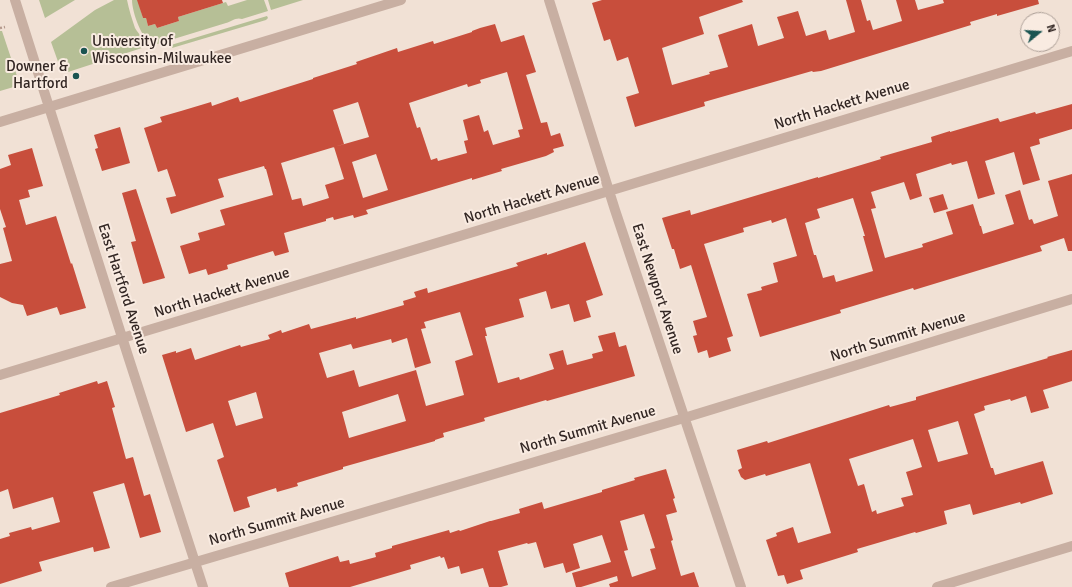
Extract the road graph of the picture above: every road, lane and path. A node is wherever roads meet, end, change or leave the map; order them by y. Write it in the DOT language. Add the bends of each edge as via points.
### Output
graph roads {
  1 [pos="15,0"];
  2 [pos="401,0"];
  3 [pos="548,0"];
  4 [pos="5,27"];
  5 [pos="0,28"];
  6 [pos="1072,51"];
  7 [pos="49,107"];
  8 [pos="0,122"];
  9 [pos="609,191"];
  10 [pos="1072,299"];
  11 [pos="123,339"];
  12 [pos="0,375"];
  13 [pos="684,418"];
  14 [pos="1072,546"];
  15 [pos="195,562"];
  16 [pos="111,587"];
  17 [pos="203,587"];
  18 [pos="741,587"];
  19 [pos="938,587"];
  1 -- 7 [label="street, East Hartford Avenue"];
  2 -- 7 [label="street"];
  3 -- 9 [label="street, East Newport Avenue"];
  4 -- 5 [label="path"];
  6 -- 9 [label="street, North Hackett Avenue"];
  7 -- 8 [label="street"];
  7 -- 11 [label="street, East Hartford Avenue"];
  9 -- 11 [label="street, North Hackett Avenue"];
  9 -- 13 [label="street, East Newport Avenue"];
  10 -- 13 [label="street, North Summit Avenue"];
  11 -- 12 [label="street, North Hackett Avenue"];
  11 -- 15 [label="street, East Hartford Avenue"];
  13 -- 15 [label="street, North Summit Avenue"];
  13 -- 18 [label="street, East Newport Avenue"];
  14 -- 19 [label="street"];
  15 -- 16 [label="street, North Summit Avenue"];
  15 -- 17 [label="street, East Hartford Avenue"];
}
